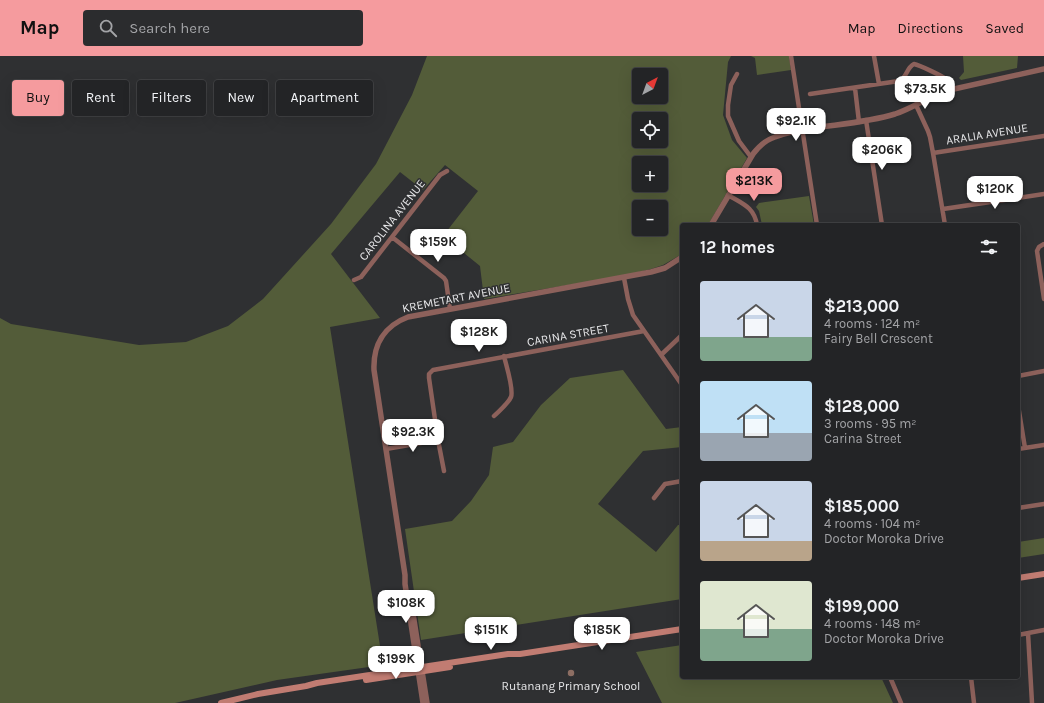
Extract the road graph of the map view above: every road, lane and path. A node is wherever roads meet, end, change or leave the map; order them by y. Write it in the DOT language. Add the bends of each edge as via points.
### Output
graph roads {
  1 [pos="791,56"];
  2 [pos="874,56"];
  3 [pos="1044,69"];
  4 [pos="737,74"];
  5 [pos="879,84"];
  6 [pos="855,88"];
  7 [pos="950,90"];
  8 [pos="810,94"];
  9 [pos="916,105"];
  10 [pos="866,120"];
  11 [pos="859,122"];
  12 [pos="802,130"];
  13 [pos="1044,136"];
  14 [pos="934,153"];
  15 [pos="751,156"];
  16 [pos="446,171"];
  17 [pos="1044,194"];
  18 [pos="728,195"];
  19 [pos="943,209"];
  20 [pos="711,223"];
  21 [pos="757,223"];
  22 [pos="817,223"];
  23 [pos="882,223"];
  24 [pos="945,223"];
  25 [pos="392,238"];
  26 [pos="1044,244"];
  27 [pos="680,259"];
  28 [pos="624,278"];
  29 [pos="354,280"];
  30 [pos="1044,299"];
  31 [pos="450,309"];
  32 [pos="644,331"];
  33 [pos="680,337"];
  34 [pos="661,355"];
  35 [pos="504,356"];
  36 [pos="1044,372"];
  37 [pos="1020,376"];
  38 [pos="680,382"];
  39 [pos="494,416"];
  40 [pos="1020,417"];
  41 [pos="438,440"];
  42 [pos="1044,445"];
  43 [pos="1025,448"];
  44 [pos="386,449"];
  45 [pos="1020,449"];
  46 [pos="444,471"];
  47 [pos="680,481"];
  48 [pos="654,498"];
  49 [pos="1044,504"];
  50 [pos="1020,508"];
  51 [pos="1044,574"];
  52 [pos="1020,578"];
  53 [pos="680,629"];
  54 [pos="1044,630"];
  55 [pos="1028,633"];
  56 [pos="1020,635"];
  57 [pos="421,669"];
  58 [pos="891,679"];
  59 [pos="971,679"];
  60 [pos="221,703"];
  61 [pos="423,703"];
  62 [pos="427,703"];
  63 [pos="901,703"];
  64 [pos="974,703"];
  65 [pos="1032,703"];
  1 -- 12 [label="street"];
  2 -- 5 [label="street"];
  3 -- 7 [label="street"];
  4 -- 15 [label="street" via="731,85 728,116 738,141"];
  5 -- 6 [label="street"];
  5 -- 7 [label="street" via="901,80 914,64 946,79"];
  6 -- 8 [label="street"];
  6 -- 11 [label="street"];
  7 -- 9 [label="street"];
  9 -- 10 [label="street" via="895,114"];
  9 -- 14 [label="street"];
  10 -- 11 [label="street"];
  10 -- 23 [label="street"];
  11 -- 12 [label="street"];
  12 -- 15 [label="street" via="767,140"];
  12 -- 22 [label="street"];
  13 -- 14 [label="street, ARALIA AVENUE"];
  14 -- 19 [label="street"];
  15 -- 18 [label="street"];
  16 -- 25 [label="street, CAROLINA AVENUE" via="440,175"];
  17 -- 19 [label="street"];
  18 -- 20 [label="street"];
  18 -- 21 [label="street" via="752,211"];
  19 -- 24 [label="street"];
  25 -- 29 [label="street, CAROLINA AVENUE" via="361,276"];
  25 -- 31 [label="street" via="444,278"];
  26 -- 30 [label="street" via="1037,251"];
  27 -- 28 [label="street, KREMETART AVENUE" via="665,268"];
  28 -- 31 [label="street, KREMETART AVENUE"];
  28 -- 32 [label="street" via="630,308"];
  31 -- 44 [label="street, KREMETART AVENUE" via="401,319 386,331 377,346 374,370"];
  32 -- 34 [label="street"];
  32 -- 35 [label="street, CARINA STREET"];
  33 -- 34 [label="street"];
  34 -- 38 [label="street"];
  35 -- 39 [label="street" via="511,396"];
  35 -- 41 [label="street, CARINA STREET" via="434,369 430,372"];
  36 -- 37 [label="street"];
  40 -- 43 [label="street"];
  41 -- 44 [label="street"];
  41 -- 46 [label="street, CARINA STREET"];
  42 -- 43 [label="street"];
  43 -- 45 [label="street"];
  44 -- 57 [label="street, KREMETART AVENUE" via="408,603"];
  47 -- 48 [label="street" via="665,484"];
  49 -- 50 [label="street"];
  51 -- 52 [label="main road"];
  53 -- 57 [label="main road" via="513,657"];
  54 -- 55 [label="street"];
  55 -- 56 [label="street"];
  55 -- 65 [label="street"];
  57 -- 60 [label="main road" via="317,683"];
  57 -- 61 [label="street, KREMETART AVENUE"];
  57 -- 62 [label="street, KREMETART AVENUE"];
  58 -- 63 [label="street"];
  59 -- 64 [label="street"];
}
